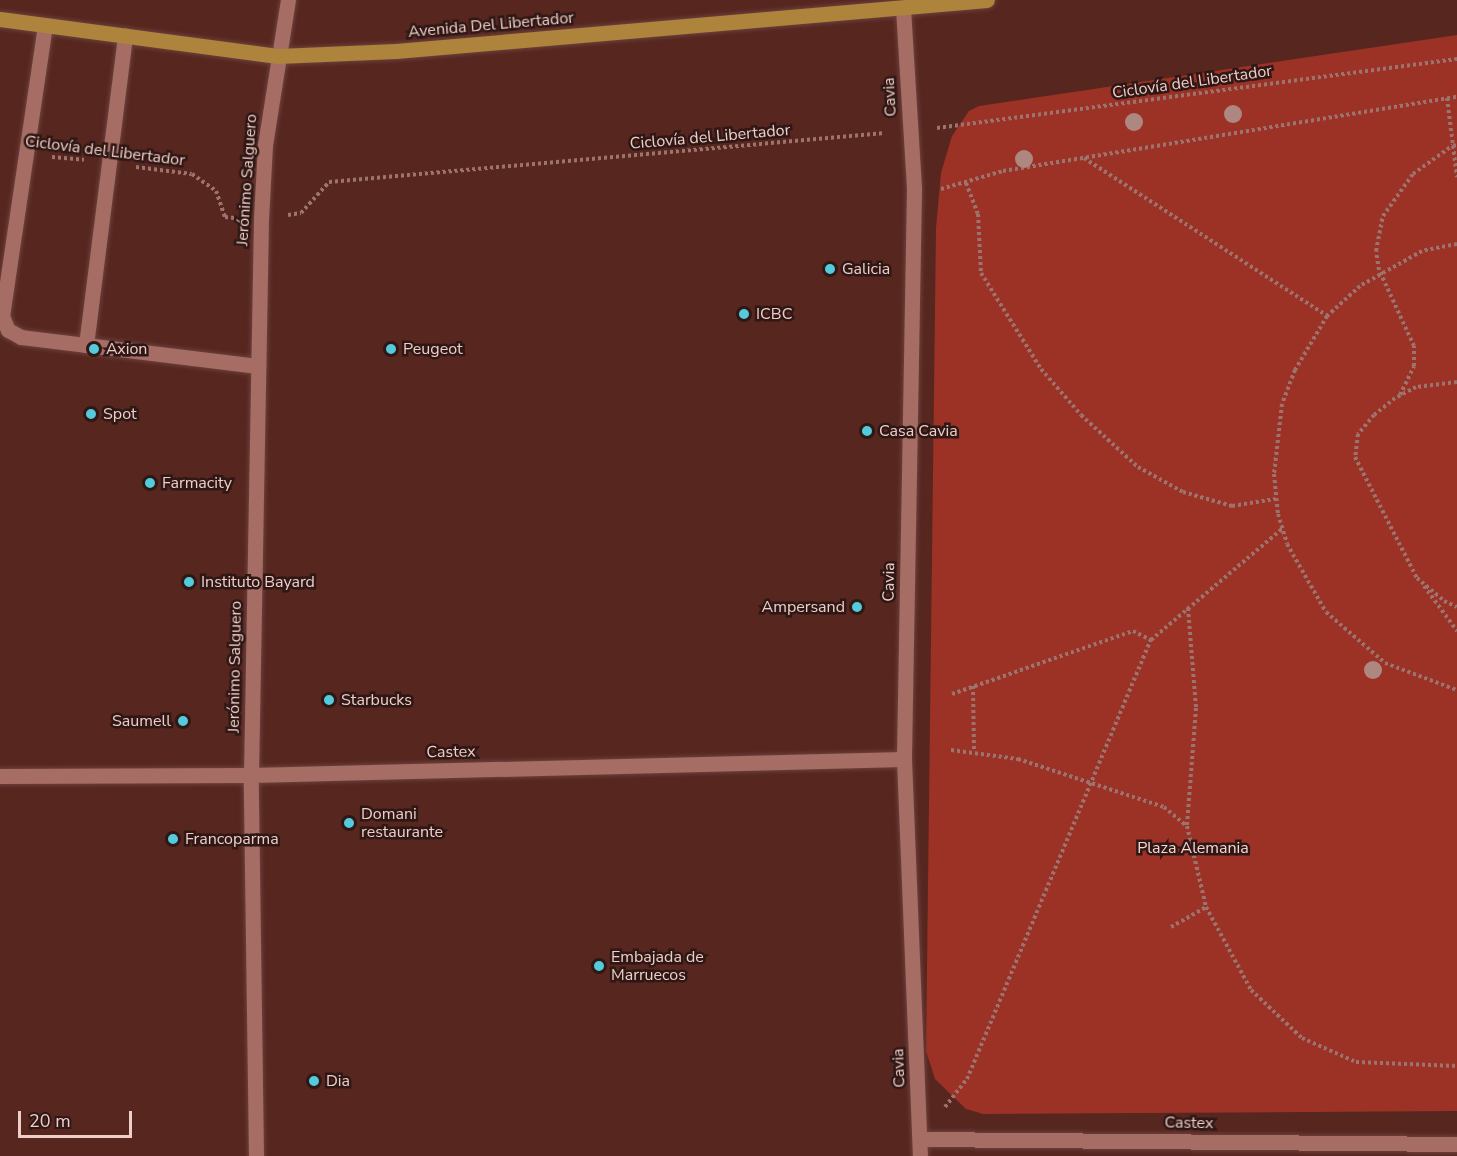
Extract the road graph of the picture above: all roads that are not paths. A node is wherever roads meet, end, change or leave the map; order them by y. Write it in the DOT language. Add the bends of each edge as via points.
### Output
graph roads {
  1 [pos="288,0"];
  2 [pos="987,0"];
  3 [pos="903,8"];
  4 [pos="0,18"];
  5 [pos="45,25"];
  6 [pos="125,35"];
  7 [pos="278,56"];
  8 [pos="86,345"];
  9 [pos="258,366"];
  10 [pos="904,759"];
  11 [pos="251,775"];
  12 [pos="0,776"];
  13 [pos="920,1139"];
  14 [pos="1457,1144"];
  15 [pos="256,1156"];
  16 [pos="921,1156"];
  1 -- 7 [label="street, Jerónimo Salguero"];
  2 -- 3 [label="main road, Avenida Del Libertador"];
  3 -- 7 [label="main road, Avenida Del Libertador" via="396,51"];
  3 -- 10 [label="street, Cavia" via="914,189"];
  4 -- 5 [label="main road, Avenida Del Libertador"];
  5 -- 6 [label="main road, Avenida Del Libertador"];
  5 -- 8 [label="street" via="2,316 8,330 21,337"];
  6 -- 7 [label="main road, Avenida Del Libertador"];
  6 -- 8 [label="street"];
  7 -- 9 [label="street, Jerónimo Salguero" via="265,145"];
  8 -- 9 [label="street"];
  9 -- 11 [label="street, Jerónimo Salguero"];
  10 -- 11 [label="street, Castex"];
  10 -- 13 [label="street, Cavia"];
  11 -- 12 [label="street, Castex"];
  11 -- 15 [label="street, Jerónimo Salguero"];
  13 -- 14 [label="street, Castex"];
  13 -- 16 [label="street, Cavia"];
}
